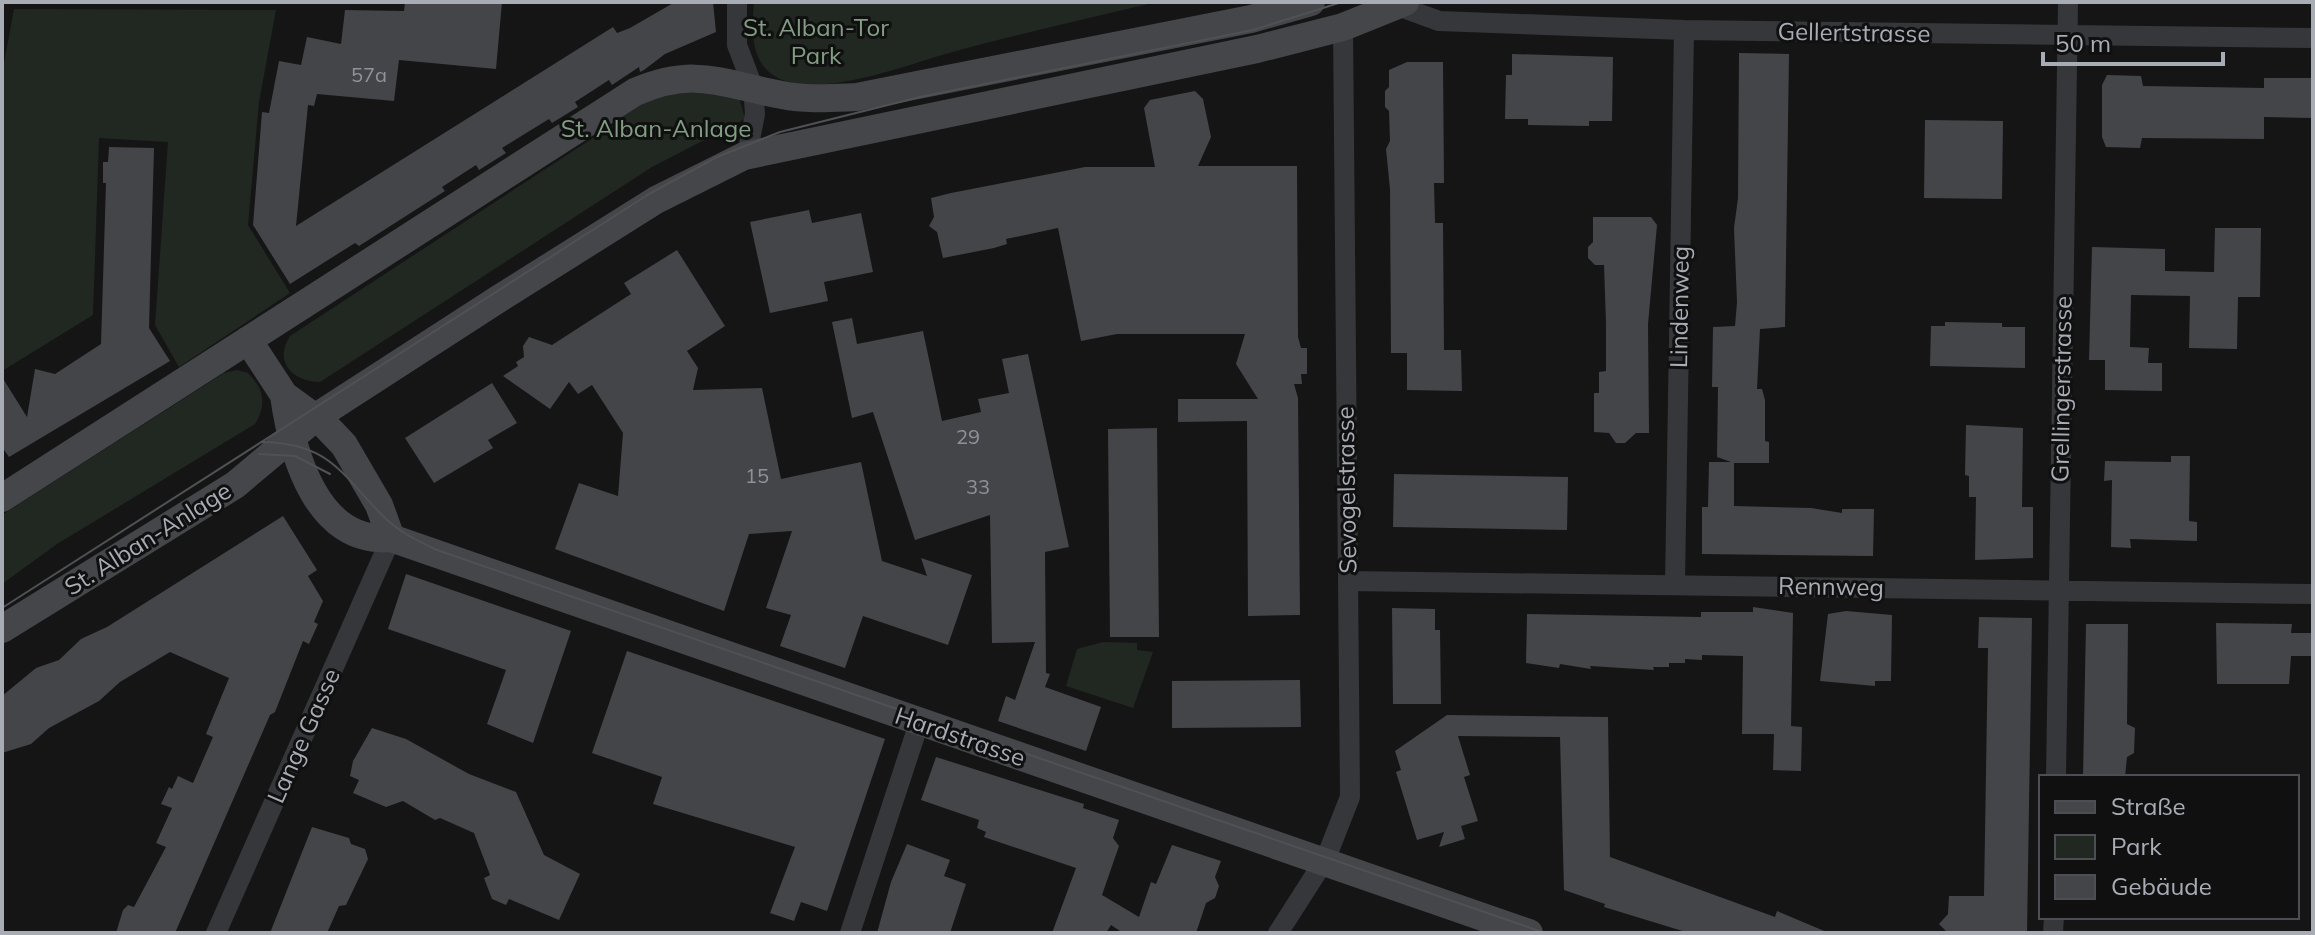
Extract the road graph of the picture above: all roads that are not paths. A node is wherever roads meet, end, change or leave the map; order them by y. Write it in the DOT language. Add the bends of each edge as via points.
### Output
graph roads {
  1 [pos="1311,2"];
  2 [pos="2068,2"];
  3 [pos="1396,3"];
  4 [pos="737,12"];
  5 [pos="1345,15"];
  6 [pos="1684,30"];
  7 [pos="2068,36"];
  8 [pos="2313,38"];
  9 [pos="737,45"];
  10 [pos="721,79"];
  11 [pos="753,87"];
  12 [pos="747,155"];
  13 [pos="248,340"];
  14 [pos="284,395"];
  15 [pos="316,417"];
  16 [pos="290,438"];
  17 [pos="2,498"];
  18 [pos="391,538"];
  19 [pos="1348,581"];
  20 [pos="1675,584"];
  21 [pos="2058,591"];
  22 [pos="2313,594"];
  23 [pos="2,629"];
  24 [pos="919,723"];
  25 [pos="2056,775"];
  26 [pos="1323,861"];
  27 [pos="216,933"];
  28 [pos="850,933"];
  29 [pos="1278,933"];
  30 [pos="1529,933"];
  1 -- 11 [label="main road" via="1251,19 857,97 808,99"];
  2 -- 7 [label="street, Grellingerstrasse"];
  3 -- 5 [label="main road, St. Alban-Anlage"];
  3 -- 6 [label="street, Gellertstrasse" via="1439,21"];
  4 -- 9 [label="street"];
  5 -- 12 [label="main road, St. Alban-Anlage" via="1257,49"];
  5 -- 19 [label="street, Sevogelstrasse"];
  6 -- 7 [label="street, Gellertstrasse"];
  6 -- 20 [label="street, Lindenweg"];
  7 -- 8 [label="street, Gellertstrasse"];
  7 -- 21 [label="street, Grellingerstrasse"];
  9 -- 10 [label="street"];
  9 -- 11 [label="street"];
  10 -- 11 [label="main road"];
  10 -- 13 [label="main road" via="686,77 635,92"];
  11 -- 12 [label="street" via="754,130"];
  12 -- 15 [label="main road, St. Alban-Anlage" via="656,200"];
  13 -- 14 [label="main road, Hardstrasse"];
  13 -- 17 [label="main road"];
  14 -- 15 [label="main road, Hardstrasse"];
  14 -- 16 [label="main road, Hardstrasse"];
  15 -- 16 [label="main road, St. Alban-Anlage"];
  15 -- 18 [label="main road, Hardstrasse" via="344,445 379,505"];
  16 -- 18 [label="main road, Hardstrasse" via="301,472 341,525 364,539"];
  16 -- 23 [label="main road, St. Alban-Anlage" via="225,491"];
  18 -- 24 [label="main road, Hardstrasse"];
  18 -- 27 [label="street, Lange Gasse"];
  19 -- 20 [label="street, Rennweg"];
  19 -- 26 [label="street, Sevogelstrasse" via="1350,797"];
  20 -- 21 [label="street, Rennweg"];
  21 -- 22 [label="street, Rennweg"];
  21 -- 25 [label="street, Grellingerstrasse"];
  24 -- 26 [label="main road, Hardstrasse"];
  24 -- 28 [label="street"];
  26 -- 29 [label="street, Sevogelstrasse"];
  26 -- 30 [label="main road, Hardstrasse"];
}
